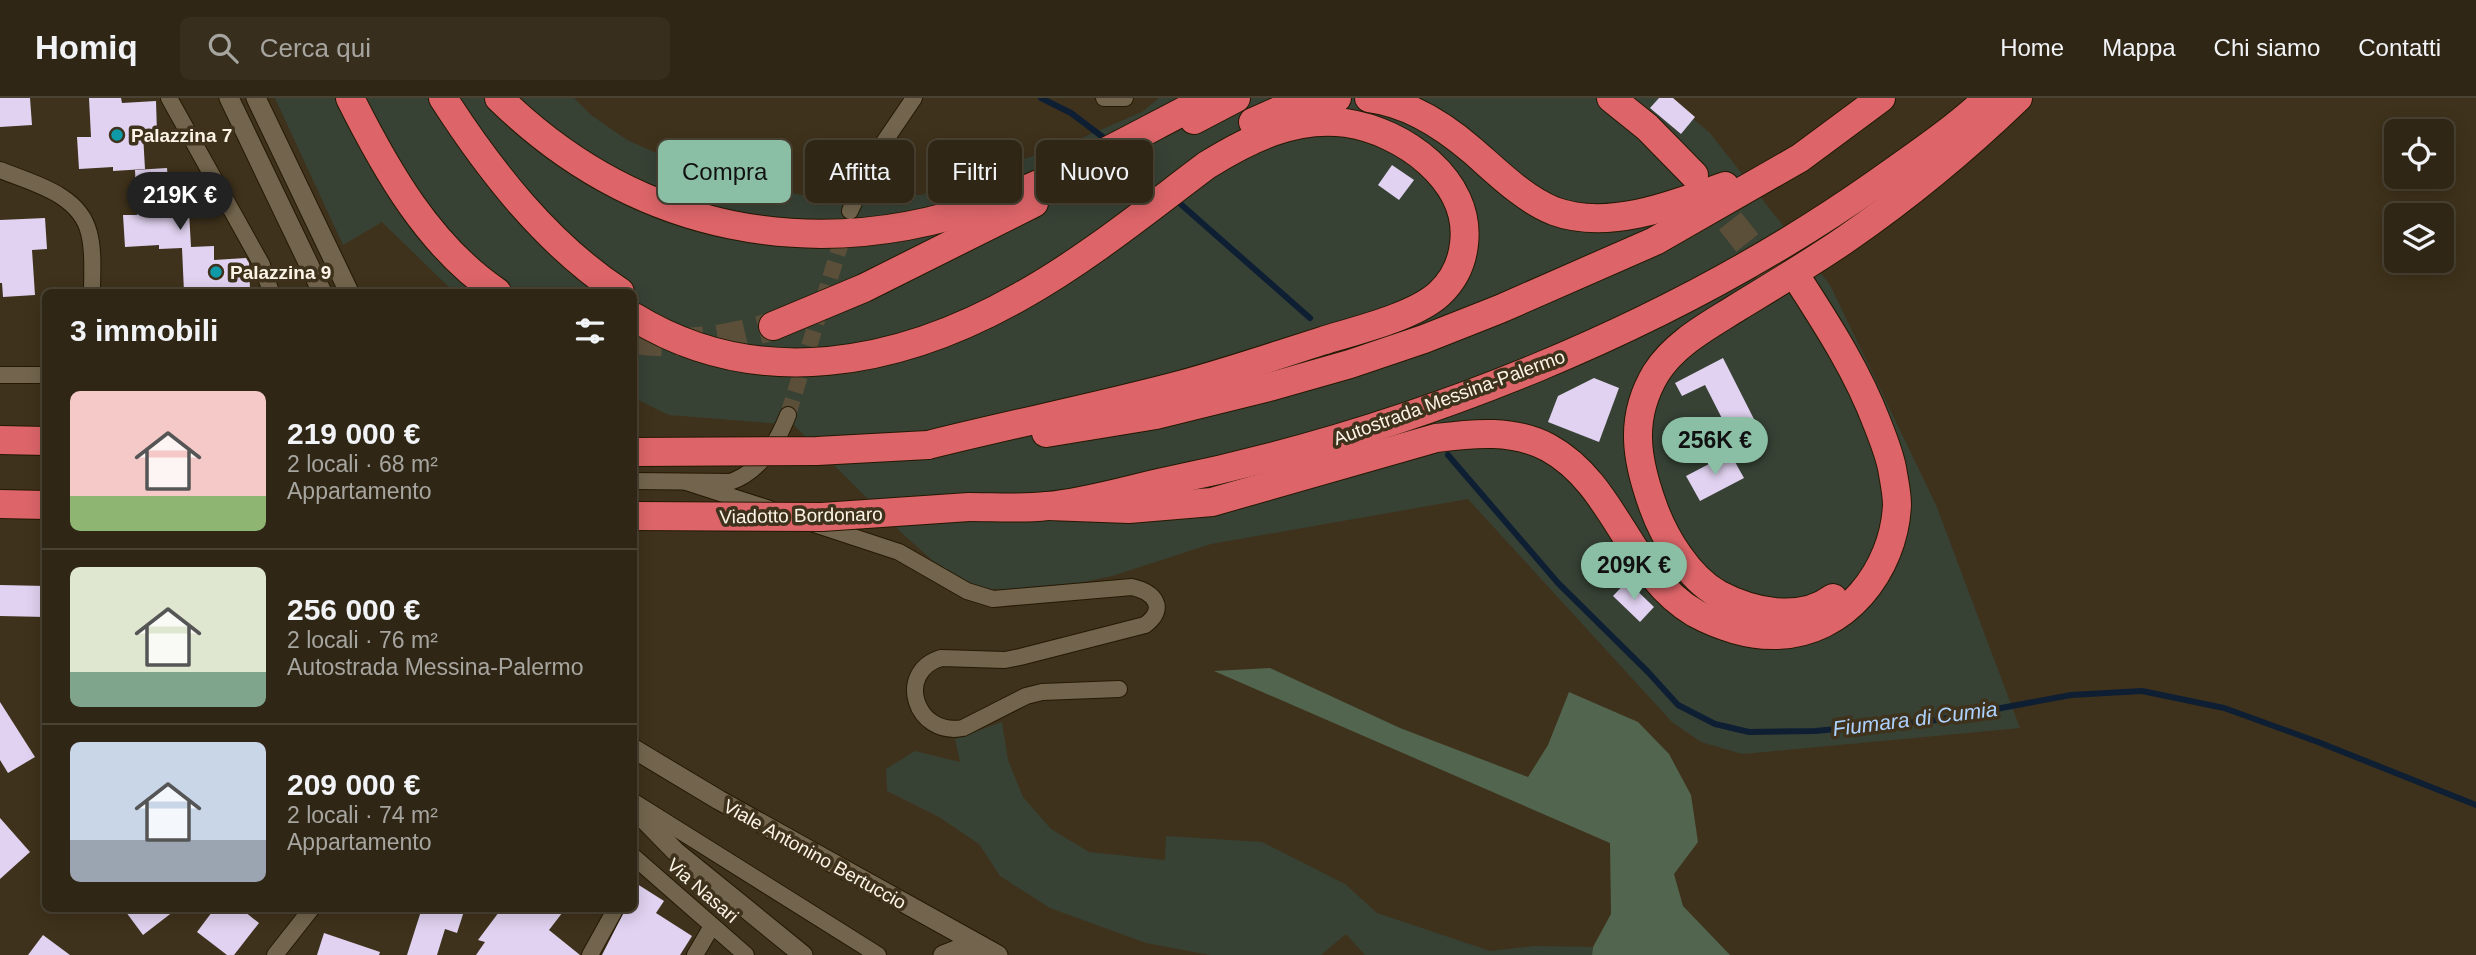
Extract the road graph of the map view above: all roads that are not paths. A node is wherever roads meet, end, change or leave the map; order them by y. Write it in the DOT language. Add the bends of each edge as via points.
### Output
graph roads {
  1 [pos="169,98"];
  2 [pos="229,98"];
  3 [pos="256,98"];
  4 [pos="350,98"];
  5 [pos="426,98"];
  6 [pos="443,98"];
  7 [pos="499,98"];
  8 [pos="914,98"];
  9 [pos="1104,98"];
  10 [pos="1125,98"];
  11 [pos="1209,98"];
  12 [pos="1236,98"];
  13 [pos="1337,98"];
  14 [pos="1369,98"];
  15 [pos="1611,98"];
  16 [pos="1632,98"];
  17 [pos="1881,98"];
  18 [pos="1988,98"];
  19 [pos="2018,98"];
  20 [pos="1800,158"];
  21 [pos="0,170"];
  22 [pos="850,211"];
  23 [pos="92,289"];
  24 [pos="270,289"];
  25 [pos="321,289"];
  26 [pos="348,289"];
  27 [pos="493,289"];
  28 [pos="591,289"];
  29 [pos="616,289"];
  30 [pos="637,303"];
  31 [pos="637,319"];
  32 [pos="773,326"];
  33 [pos="0,375"];
  34 [pos="42,375"];
  35 [pos="788,415"];
  36 [pos="0,440"];
  37 [pos="42,441"];
  38 [pos="928,445"];
  39 [pos="637,452"];
  40 [pos="637,481"];
  41 [pos="686,482"];
  42 [pos="0,504"];
  43 [pos="42,505"];
  44 [pos="1048,506"];
  45 [pos="969,507"];
  46 [pos="637,516"];
  47 [pos="1119,688"];
  48 [pos="637,751"];
  49 [pos="637,804"];
  50 [pos="637,812"];
  51 [pos="637,867"];
  52 [pos="309,912"];
  53 [pos="614,912"];
  54 [pos="712,926"];
  55 [pos="990,950"];
  56 [pos="275,955"];
  57 [pos="590,955"];
  58 [pos="695,955"];
  59 [pos="746,955"];
  60 [pos="803,955"];
  61 [pos="878,955"];
  62 [pos="943,955"];
  1 -- 24 [label="street" via="262,265"];
  2 -- 25 [label="street"];
  3 -- 26 [label="street"];
  4 -- 27 [label="highway" via="417,212 458,259"];
  5 -- 28 [label="highway" via="505,206"];
  6 -- 29 [label="highway" via="516,197 575,258"];
  7 -- 11 [label="highway" via="543,137 641,197 721,223 784,233 829,234 928,221 993,202"];
  8 -- 22 [label="street" via="891,128"];
  9 -- 10 [label="street"];
  12 -- 32 [label="highway" via="864,288"];
  13 -- 30 [label="highway" via="1287,107 1257,120 1200,154 1040,270 963,310 895,334 832,346 775,349 698,332"];
  14 -- 20 [label="highway" via="1393,103 1435,122 1554,211 1591,219 1629,216"];
  15 -- 16 [label="highway" via="1702,172 1658,119"];
  17 -- 20 [label="highway"];
  18 -- 44 [label="highway, Autostrada Messina-Palermo" via="1965,120 1827,218 1691,296 1572,353 1459,398 1280,456"];
  19 -- 44 [label="highway" via="1978,137 1845,240 1690,337 1655,375 1640,408 1637,435 1646,486 1658,520 1693,573 1731,601 1772,612 1807,610 1830,600 1852,582 1873,555 1883,500 1852,400 1793,288 1833,333 1866,395 1890,457 1897,502 1894,533 1886,559 1856,601 1842,613 1798,633 1747,632 1693,611 1648,568 1580,471 1549,448 1513,436 1479,433 1436,438 1212,502 1129,509"];
  20 -- 38 [label="highway" via="1655,241 1500,309 1350,364 1156,415 1032,436"];
  21 -- 23 [label="street" via="51,190 78,211 89,232"];
  31 -- 38 [label="highway" via="695,346 774,363 836,361 898,348 960,327 1019,298 1217,159 1245,142 1306,123 1345,123 1400,142 1437,170 1461,207 1465,239 1458,269 1440,293 1414,309 1189,382"];
  33 -- 34 [label="street"];
  35 -- 41 [label="street" via="774,445 743,478"];
  36 -- 37 [label="highway"];
  38 -- 39 [label="highway, bridge"];
  40 -- 41 [label="street"];
  41 -- 47 [label="street" via="899,552 979,596 1010,599 1132,587 1155,599 1156,613 1145,625 1005,660 932,660 919,675 914,695 932,724 962,728 1042,692"];
  42 -- 43 [label="highway"];
  44 -- 45 [label="highway, Autostrada Messina-Palermo"];
  45 -- 46 [label="highway, Viadotto Bordonaro, bridge" via="822,517"];
  48 -- 55 [label="street, Viale Antonino Bertuccio"];
  49 -- 61 [label="street"];
  50 -- 60 [label="street" via="675,851"];
  51 -- 54 [label="street, Via Nasari"];
  52 -- 56 [label="street"];
  53 -- 57 [label="street"];
  54 -- 58 [label="street"];
  54 -- 59 [label="street, Via Nasari"];
  55 -- 62 [label="street" via="961,948"];
}
